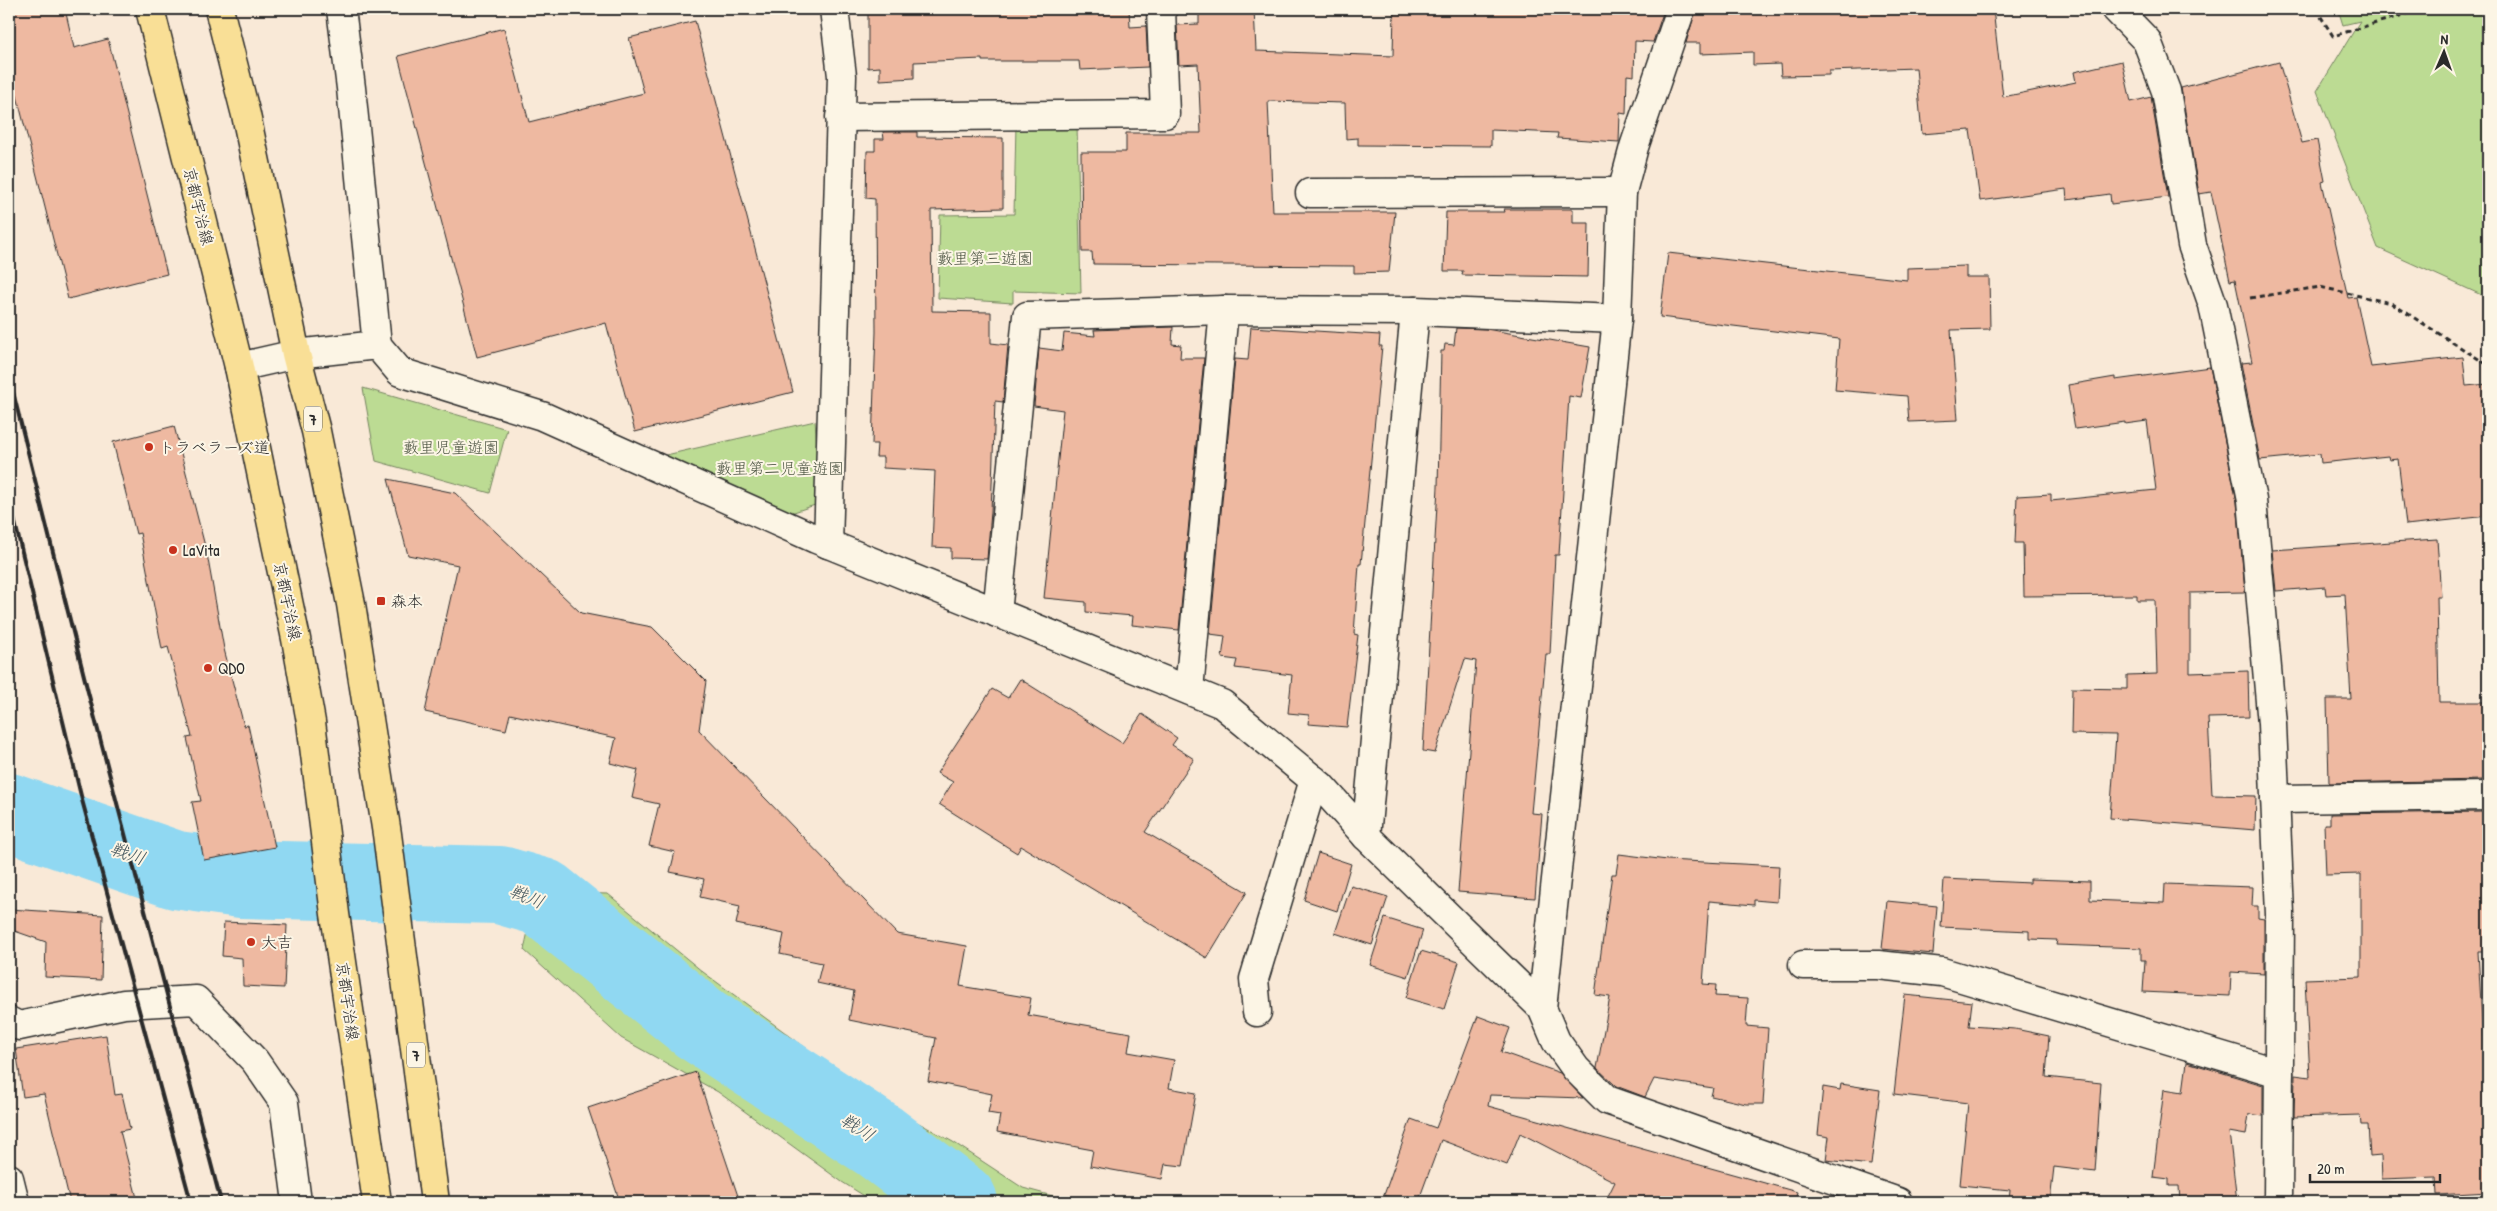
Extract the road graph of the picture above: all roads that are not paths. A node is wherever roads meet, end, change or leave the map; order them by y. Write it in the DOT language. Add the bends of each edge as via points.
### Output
graph roads {
  1 [pos="150,9"];
  2 [pos="219,9"];
  3 [pos="341,9"];
  4 [pos="834,9"];
  5 [pos="1161,9"];
  6 [pos="1681,9"];
  7 [pos="2116,9"];
  8 [pos="840,117"];
  9 [pos="1622,192"];
  10 [pos="1310,193"];
  11 [pos="1224,310"];
  12 [pos="1415,311"];
  13 [pos="1617,319"];
  14 [pos="377,345"];
  15 [pos="296,354"];
  16 [pos="239,367"];
  17 [pos="828,544"];
  18 [pos="998,613"];
  19 [pos="1189,690"];
  20 [pos="1314,780"];
  21 [pos="2488,796"];
  22 [pos="2275,799"];
  23 [pos="1366,836"];
  24 [pos="1803,965"];
  25 [pos="1542,1008"];
  26 [pos="1257,1012"];
  27 [pos="9,1021"];
  28 [pos="2279,1073"];
  29 [pos="9,1178"];
  30 [pos="1853,1195"];
  31 [pos="15,1202"];
  32 [pos="296,1202"];
  33 [pos="376,1202"];
  34 [pos="435,1202"];
  35 [pos="1898,1202"];
  36 [pos="2278,1202"];
  1 -- 16 [label="main road, 京都宇治線"];
  2 -- 15 [label="main road, 7" via="246,115"];
  3 -- 14 [label="street"];
  4 -- 8 [label="street" via="842,76"];
  5 -- 8 [label="street" via="1165,114"];
  6 -- 9 [label="street"];
  7 -- 22 [label="street" via="2148,41 2166,91 2192,245 2213,305 2252,500 2272,724"];
  8 -- 17 [label="street"];
  9 -- 10 [label="street"];
  9 -- 13 [label="street"];
  11 -- 12 [label="street"];
  11 -- 18 [label="street" via="1028,316"];
  11 -- 19 [label="street"];
  12 -- 13 [label="street"];
  12 -- 23 [label="street"];
  13 -- 25 [label="street"];
  14 -- 15 [label="street"];
  14 -- 17 [label="street" via="400,372 542,416"];
  15 -- 16 [label="street"];
  15 -- 34 [label="main road, 7" via="316,431 351,604 387,834"];
  16 -- 33 [label="main road, 京都宇治線" via="311,722"];
  17 -- 18 [label="street"];
  18 -- 19 [label="street"];
  19 -- 20 [label="street" via="1222,704"];
  20 -- 23 [label="street"];
  20 -- 26 [label="street" via="1254,979"];
  21 -- 22 [label="street"];
  22 -- 28 [label="street" via="2280,914"];
  23 -- 25 [label="street"];
  24 -- 28 [label="street" via="1878,965 1942,972"];
  25 -- 30 [label="street" via="1556,1041 1576,1070 1607,1100"];
  27 -- 32 [label="street" via="18,1026 124,1004 196,1000 255,1061 284,1103"];
  28 -- 36 [label="street"];
  29 -- 31 [label="street"];
  30 -- 35 [label="street"];
}
